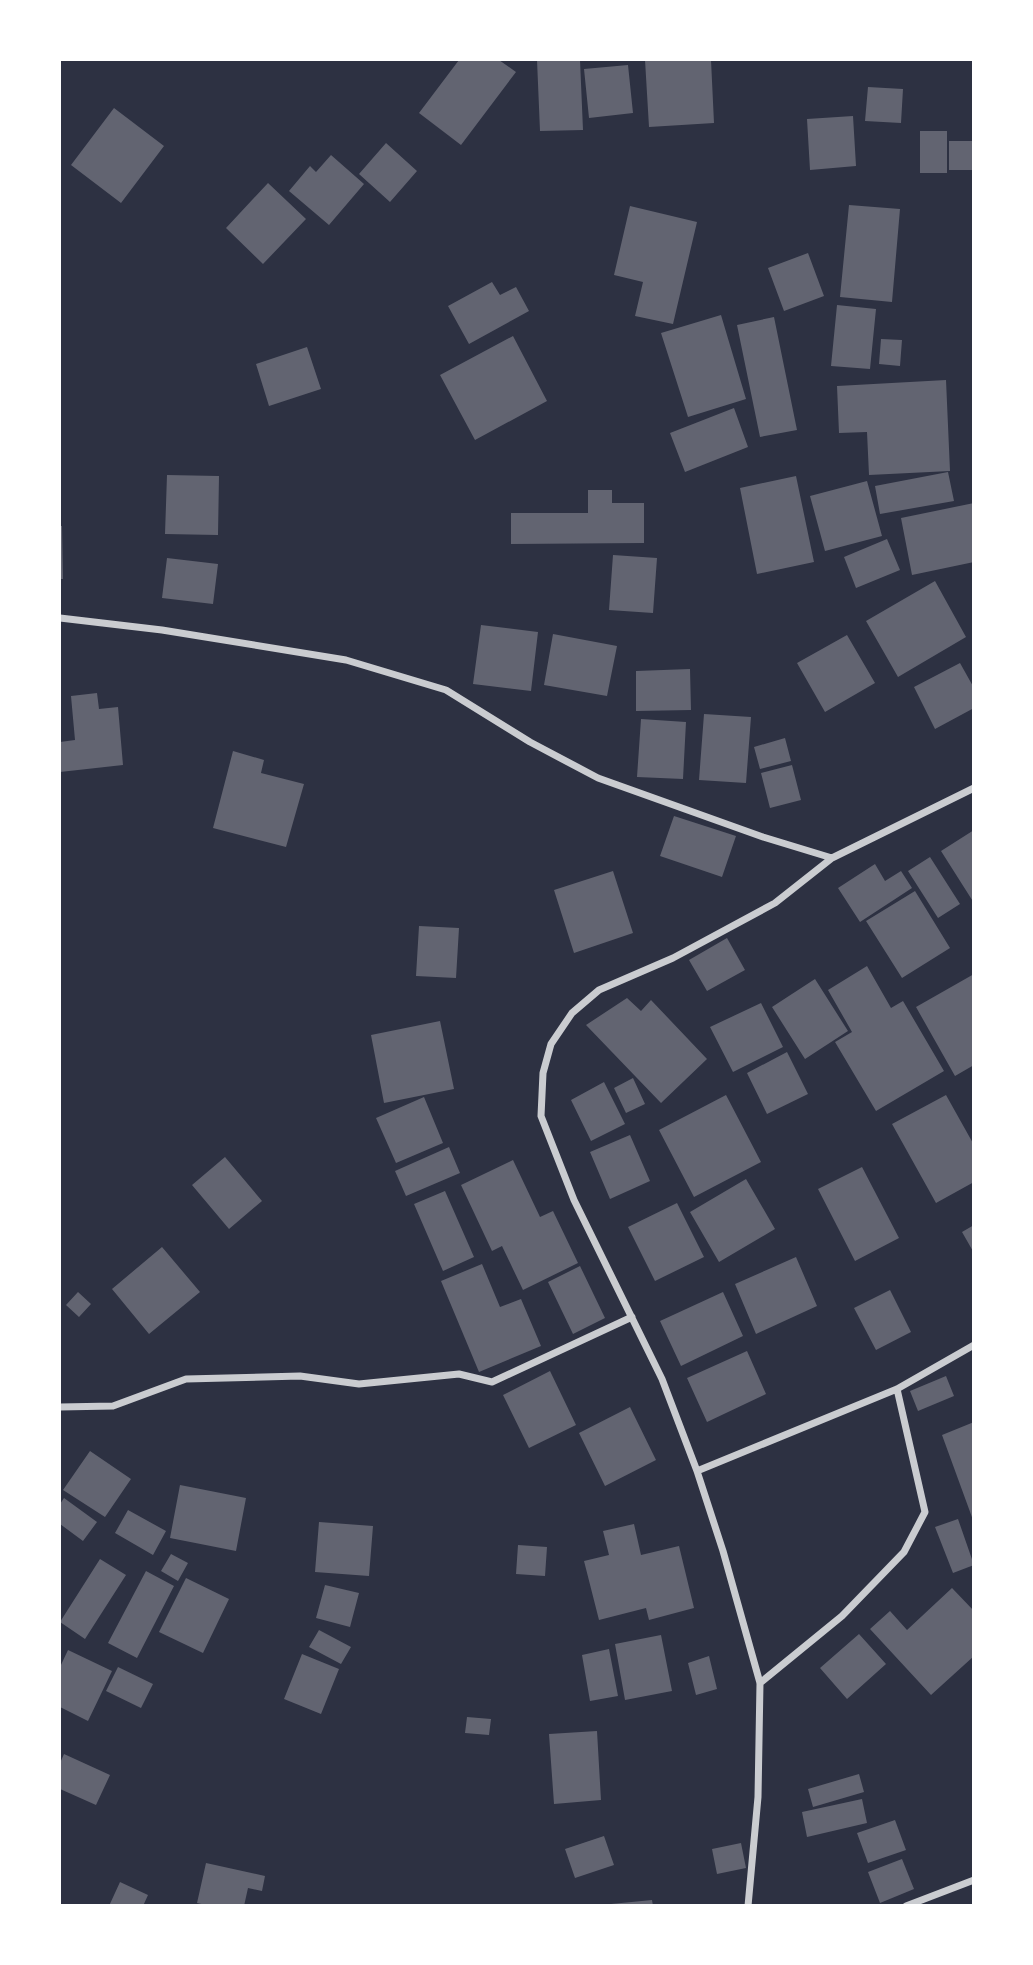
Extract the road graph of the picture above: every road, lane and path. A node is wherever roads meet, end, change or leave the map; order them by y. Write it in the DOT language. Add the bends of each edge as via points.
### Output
graph roads {
  1 [pos="60,618"];
  2 [pos="974,788"];
  3 [pos="832,858"];
  4 [pos="632,1317"];
  5 [pos="974,1345"];
  6 [pos="897,1389"];
  7 [pos="60,1407"];
  8 [pos="697,1471"];
  9 [pos="760,1683"];
  10 [pos="974,1880"];
  11 [pos="748,1906"];
  12 [pos="906,1906"];
  1 -- 3 [label="street" via="346,660 446,690 598,778"];
  2 -- 3 [label="street"];
  3 -- 4 [label="street" via="775,903 673,958 599,990 572,1013 551,1044 543,1073 541,1116 574,1200"];
  4 -- 7 [label="street" via="492,1382 459,1374 359,1384 300,1376 186,1379 114,1406"];
  4 -- 8 [label="street" via="662,1379"];
  5 -- 6 [label="street"];
  6 -- 8 [label="street"];
  6 -- 9 [label="street" via="925,1512 904,1552 842,1616"];
  8 -- 9 [label="street"];
  9 -- 11 [label="street" via="758,1797"];
  10 -- 12 [label="street"];
}
